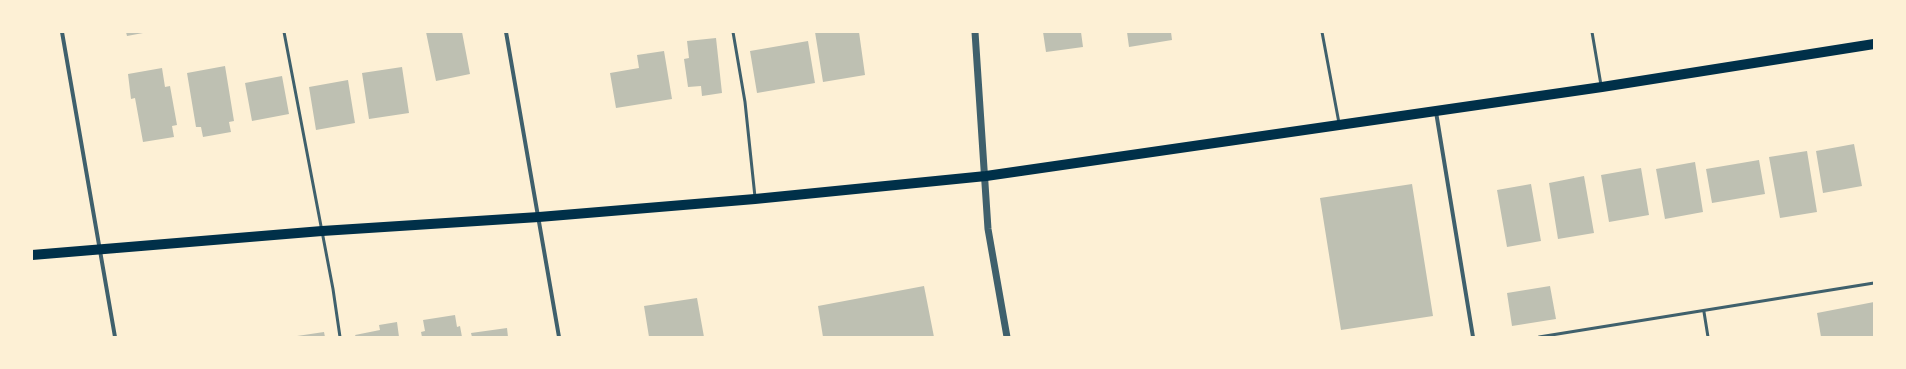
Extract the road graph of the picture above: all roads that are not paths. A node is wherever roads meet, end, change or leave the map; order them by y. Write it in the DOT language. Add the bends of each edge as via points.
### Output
graph roads {
  1 [pos="62,32"];
  2 [pos="284,32"];
  3 [pos="506,32"];
  4 [pos="733,32"];
  5 [pos="976,32"];
  6 [pos="1322,32"];
  7 [pos="1592,32"];
  8 [pos="1874,44"];
  9 [pos="1602,87"];
  10 [pos="1436,111"];
  11 [pos="1339,125"];
  12 [pos="986,176"];
  13 [pos="755,199"];
  14 [pos="539,217"];
  15 [pos="322,231"];
  16 [pos="101,250"];
  17 [pos="32,255"];
  18 [pos="1874,283"];
  19 [pos="1704,312"];
  20 [pos="115,337"];
  21 [pos="340,337"];
  22 [pos="559,337"];
  23 [pos="1008,337"];
  24 [pos="1473,337"];
  25 [pos="1538,337"];
  26 [pos="1708,337"];
  1 -- 16 [label="street"];
  2 -- 15 [label="lane"];
  3 -- 14 [label="street"];
  4 -- 13 [label="lane" via="745,102"];
  5 -- 12 [label="street"];
  6 -- 11 [label="lane"];
  7 -- 9 [label="lane"];
  8 -- 9 [label="main road"];
  9 -- 10 [label="main road"];
  10 -- 11 [label="main road"];
  10 -- 24 [label="street"];
  11 -- 12 [label="main road"];
  12 -- 13 [label="main road"];
  12 -- 23 [label="street" via="988,229"];
  13 -- 14 [label="main road"];
  14 -- 15 [label="main road"];
  14 -- 22 [label="street"];
  15 -- 16 [label="main road"];
  15 -- 21 [label="lane"];
  16 -- 17 [label="main road"];
  16 -- 20 [label="street"];
  18 -- 19 [label="lane"];
  19 -- 25 [label="lane"];
  19 -- 26 [label="lane"];
}
